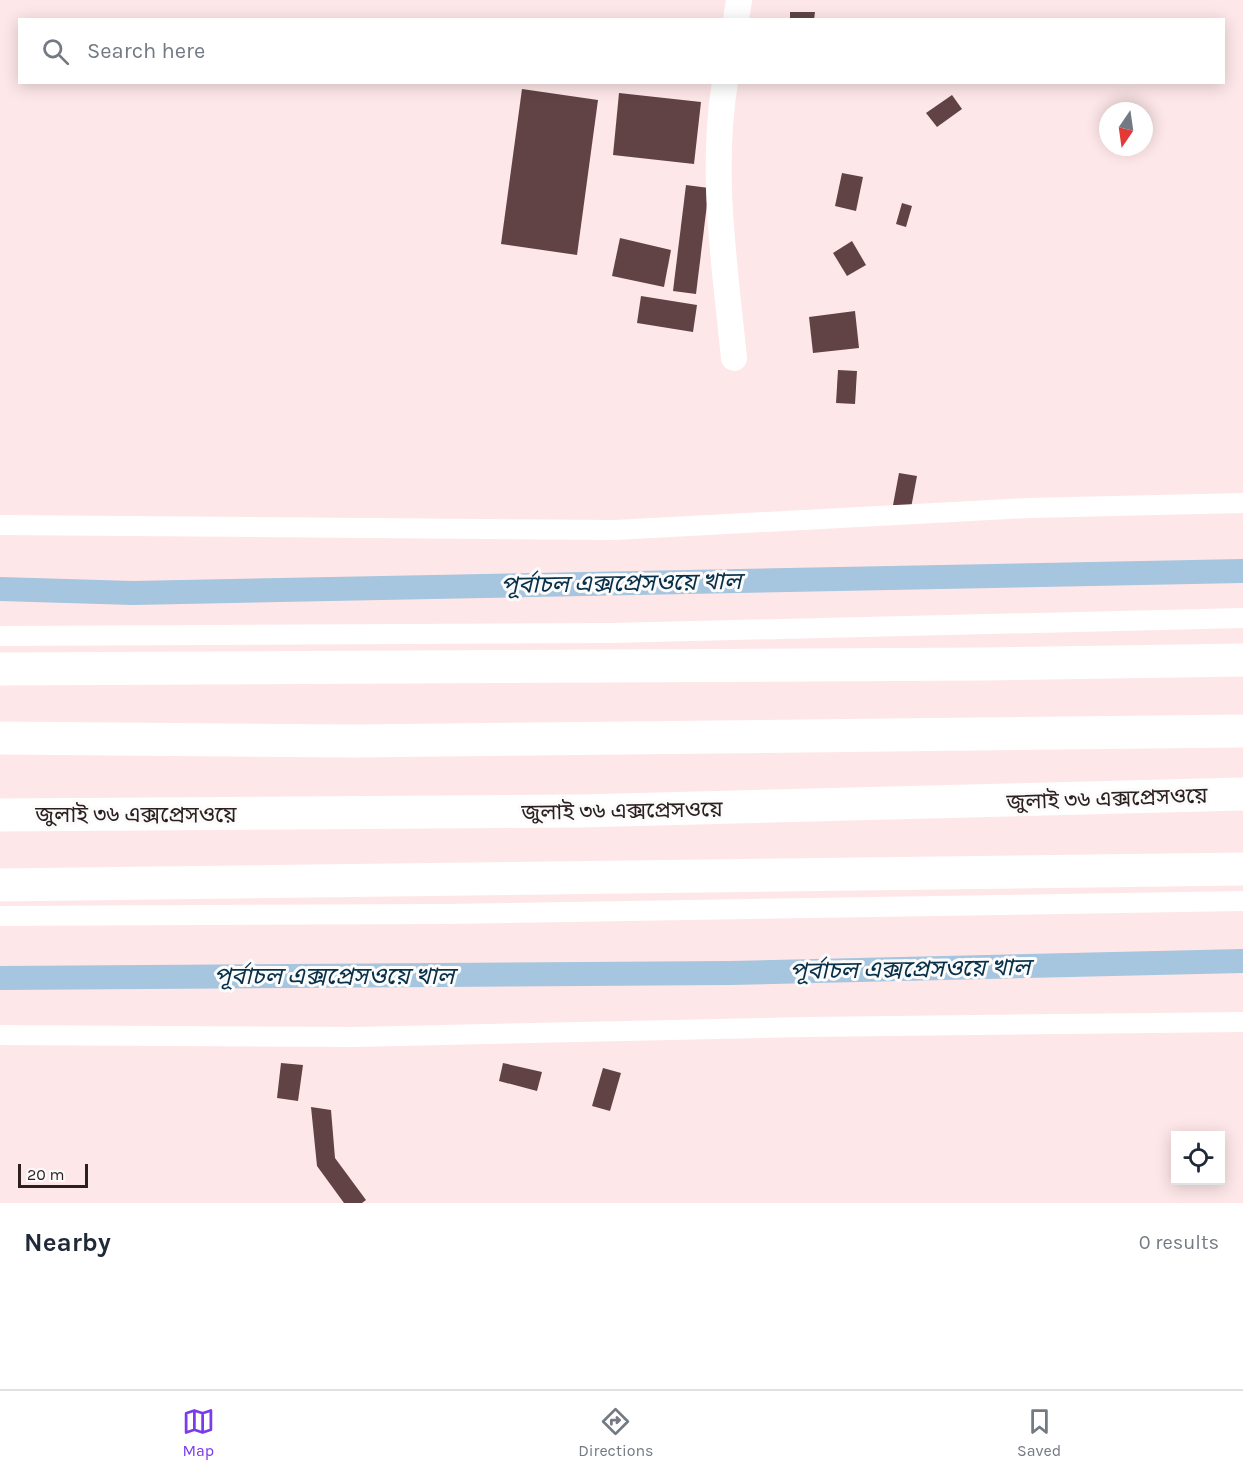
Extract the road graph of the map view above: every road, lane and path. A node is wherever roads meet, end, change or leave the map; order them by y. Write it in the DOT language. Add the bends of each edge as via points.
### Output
graph roads {
  1 [pos="739,0"];
  2 [pos="736,18"];
  3 [pos="725,84"];
  4 [pos="734,358"];
  5 [pos="1243,503"];
  6 [pos="0,525"];
  7 [pos="1243,618"];
  8 [pos="0,636"];
  9 [pos="1243,660"];
  10 [pos="0,669"];
  11 [pos="1236,730"];
  12 [pos="0,738"];
  13 [pos="1243,794"];
  14 [pos="0,814"];
  15 [pos="1243,869"];
  16 [pos="0,885"];
  17 [pos="1243,901"];
  18 [pos="0,916"];
  19 [pos="1243,1022"];
  20 [pos="0,1035"];
  1 -- 2 [label="street"];
  3 -- 4 [label="street" via="718,200"];
  5 -- 6 [label="street" via="1029,508 615,530"];
  7 -- 8 [label="street" via="610,633"];
  9 -- 10 [label="main road"];
  11 -- 12 [label="main road" via="354,741"];
  13 -- 14 [label="main road, জুলাই ৩৬ এক্সপ্রেসওয়ে" via="581,811"];
  15 -- 16 [label="main road"];
  17 -- 18 [label="street" via="447,914"];
  19 -- 20 [label="street" via="354,1037"];
}
